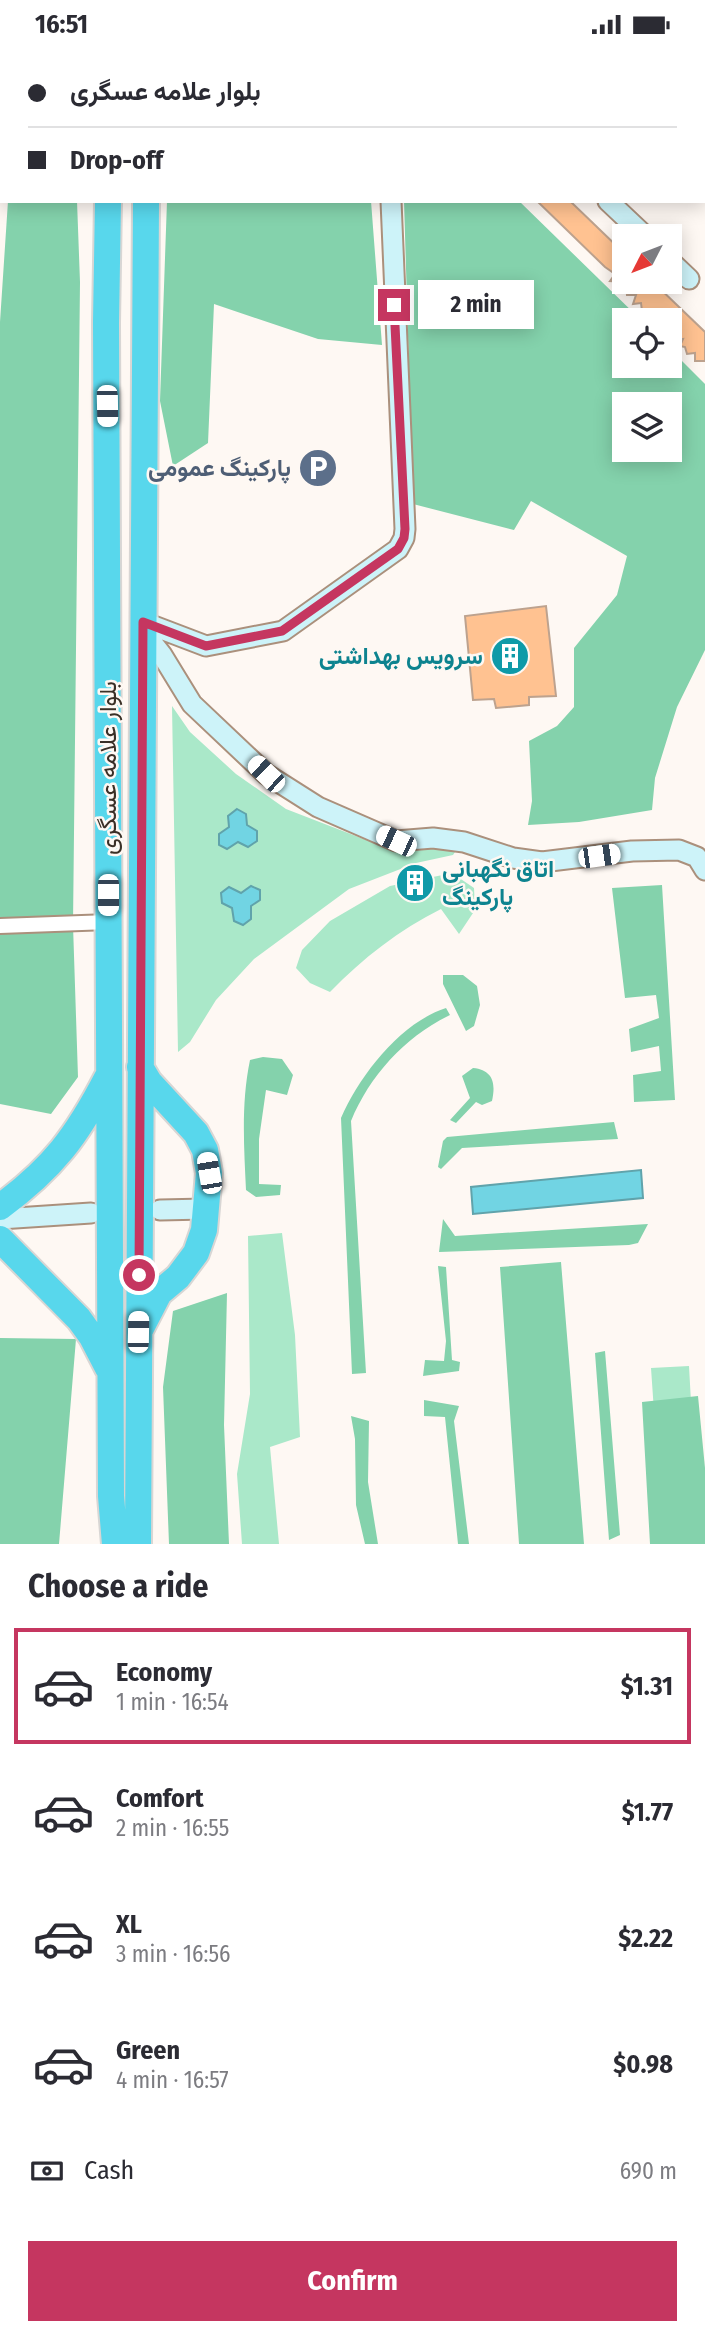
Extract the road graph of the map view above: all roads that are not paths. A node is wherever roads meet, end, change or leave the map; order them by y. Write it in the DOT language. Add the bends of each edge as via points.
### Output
graph roads {
  1 [pos="108,203"];
  2 [pos="146,203"];
  3 [pos="391,203"];
  4 [pos="610,203"];
  5 [pos="632,224"];
  6 [pos="682,272"];
  7 [pos="689,279"];
  8 [pos="107,461"];
  9 [pos="144,463"];
  10 [pos="143,626"];
  11 [pos="705,870"];
  12 [pos="108,922"];
  13 [pos="0,926"];
  14 [pos="140,1067"];
  15 [pos="110,1073"];
  16 [pos="0,1207"];
  17 [pos="205,1209"];
  18 [pos="160,1210"];
  19 [pos="91,1213"];
  20 [pos="0,1219"];
  21 [pos="0,1239"];
  22 [pos="138,1332"];
  23 [pos="111,1374"];
  24 [pos="111,1496"];
  25 [pos="139,1538"];
  26 [pos="108,1544"];
  27 [pos="115,1544"];
  1 -- 8 [label="highway, بلوار علامه عسگری"];
  2 -- 9 [label="highway, بلوار علامه عسگری"];
  3 -- 10 [label="street" via="405,529 398,549 282,631 206,646"];
  4 -- 5 [label="street"];
  6 -- 7 [label="street"];
  8 -- 9 [label="highway" via="121,473 138,470"];
  8 -- 12 [label="highway, بلوار علامه عسگری"];
  9 -- 10 [label="highway, بلوار علامه عسگری"];
  10 -- 11 [label="street" via="192,704 266,774 318,807 396,841 433,838 464,842 542,862 679,849 697,857"];
  10 -- 14 [label="highway, بلوار علامه عسگری"];
  12 -- 13 [label="street"];
  12 -- 15 [label="highway, بلوار علامه عسگری"];
  14 -- 17 [label="highway" via="205,1150 209,1173"];
  14 -- 22 [label="highway, بلوار علامه عسگری"];
  15 -- 16 [label="highway" via="83,1123 55,1160"];
  15 -- 23 [label="highway, بلوار علامه عسگری"];
  17 -- 18 [label="street"];
  17 -- 22 [label="highway" via="196,1254 159,1293"];
  19 -- 20 [label="street"];
  21 -- 23 [label="highway" via="79,1319"];
  22 -- 25 [label="highway, بلوار علامه عسگری"];
  23 -- 24 [label="highway, بلوار علامه عسگری"];
  24 -- 26 [label="highway"];
  24 -- 27 [label="highway, بلوار علامه عسگری"];
}
